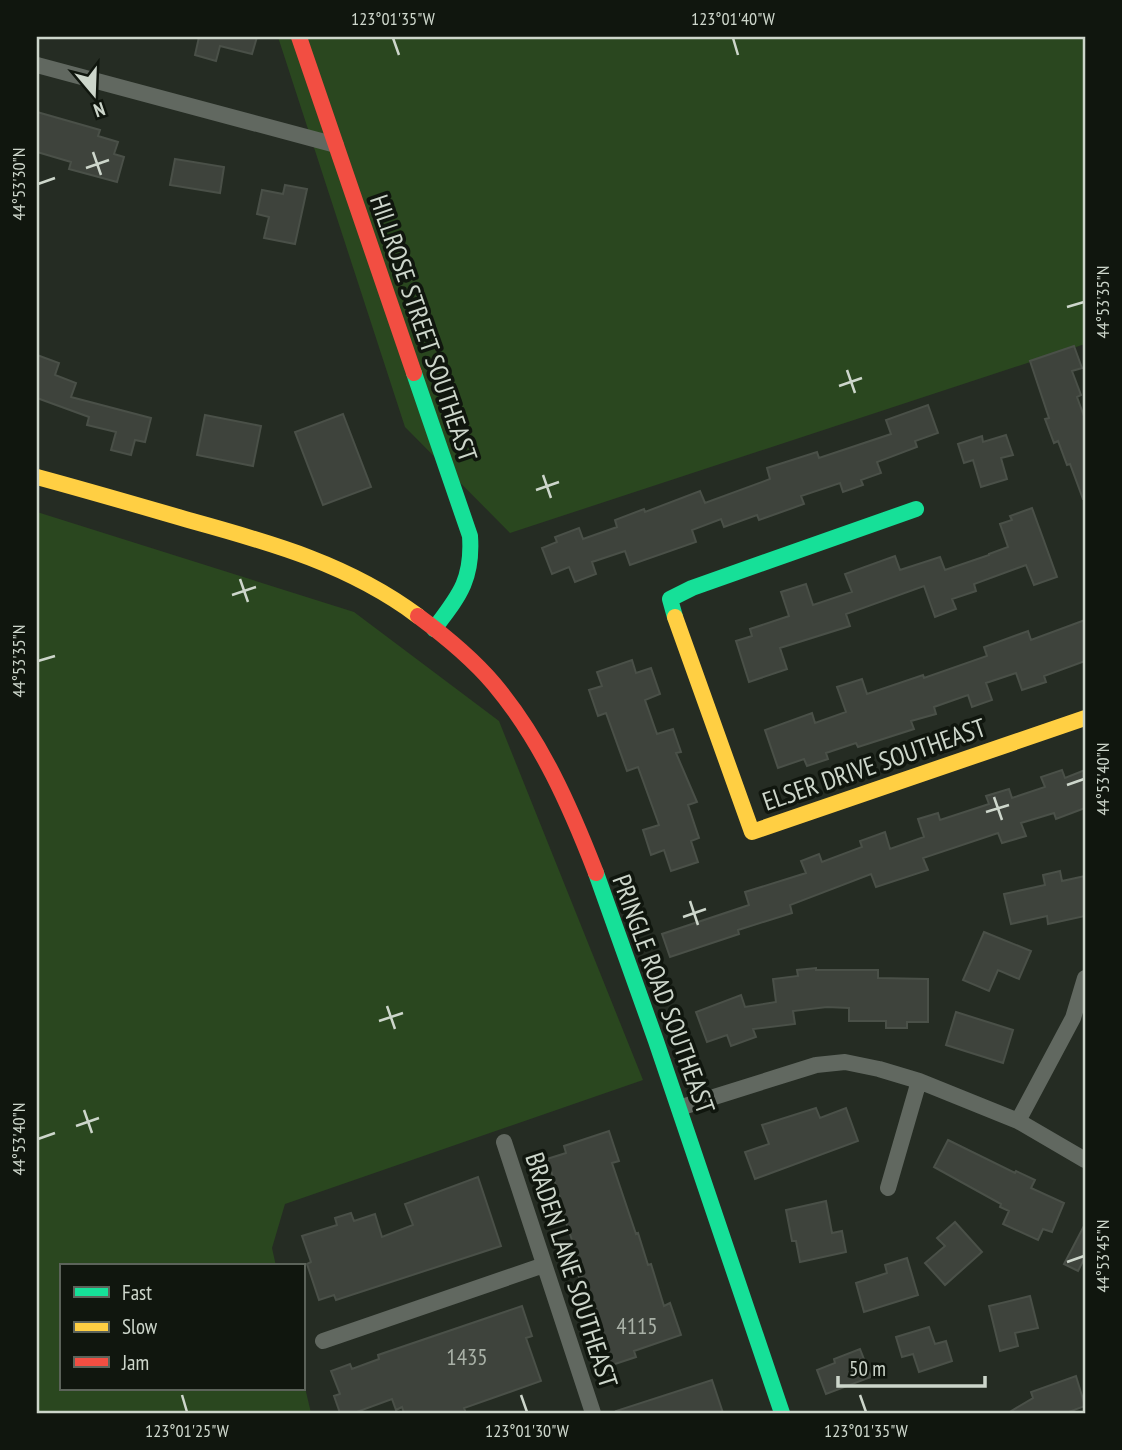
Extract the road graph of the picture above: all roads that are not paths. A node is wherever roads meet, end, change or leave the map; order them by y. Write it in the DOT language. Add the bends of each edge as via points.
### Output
graph roads {
  1 [pos="299,37"];
  2 [pos="37,65"];
  3 [pos="336,145"];
  4 [pos="37,477"];
  5 [pos="915,509"];
  6 [pos="434,629"];
  7 [pos="1085,718"];
  8 [pos="1085,978"];
  9 [pos="919,1082"];
  10 [pos="679,1108"];
  11 [pos="1018,1121"];
  12 [pos="504,1142"];
  13 [pos="1085,1160"];
  14 [pos="888,1188"];
  15 [pos="544,1265"];
  16 [pos="323,1341"];
  17 [pos="593,1413"];
  18 [pos="782,1413"];
  1 -- 3 [label="street, HILLROSE STREET SOUTHEAST"];
  2 -- 3 [label="street"];
  3 -- 6 [label="street, HILLROSE STREET SOUTHEAST" via="470,536 472,555 466,583"];
  4 -- 6 [label="street, PRINGLE ROAD SOUTHEAST" via="309,556 371,585"];
  5 -- 7 [label="street, ELSER DRIVE SOUTHEAST" via="670,599 752,832"];
  6 -- 10 [label="street, PRINGLE ROAD SOUTHEAST" via="494,684 559,783"];
  8 -- 11 [label="street" via="1073,1018"];
  9 -- 10 [label="street" via="845,1062 816,1065"];
  9 -- 11 [label="street"];
  9 -- 14 [label="street"];
  10 -- 18 [label="street, PRINGLE ROAD SOUTHEAST"];
  11 -- 13 [label="street"];
  12 -- 15 [label="street, BRADEN LANE SOUTHEAST"];
  15 -- 16 [label="street"];
  15 -- 17 [label="street, BRADEN LANE SOUTHEAST"];
}
